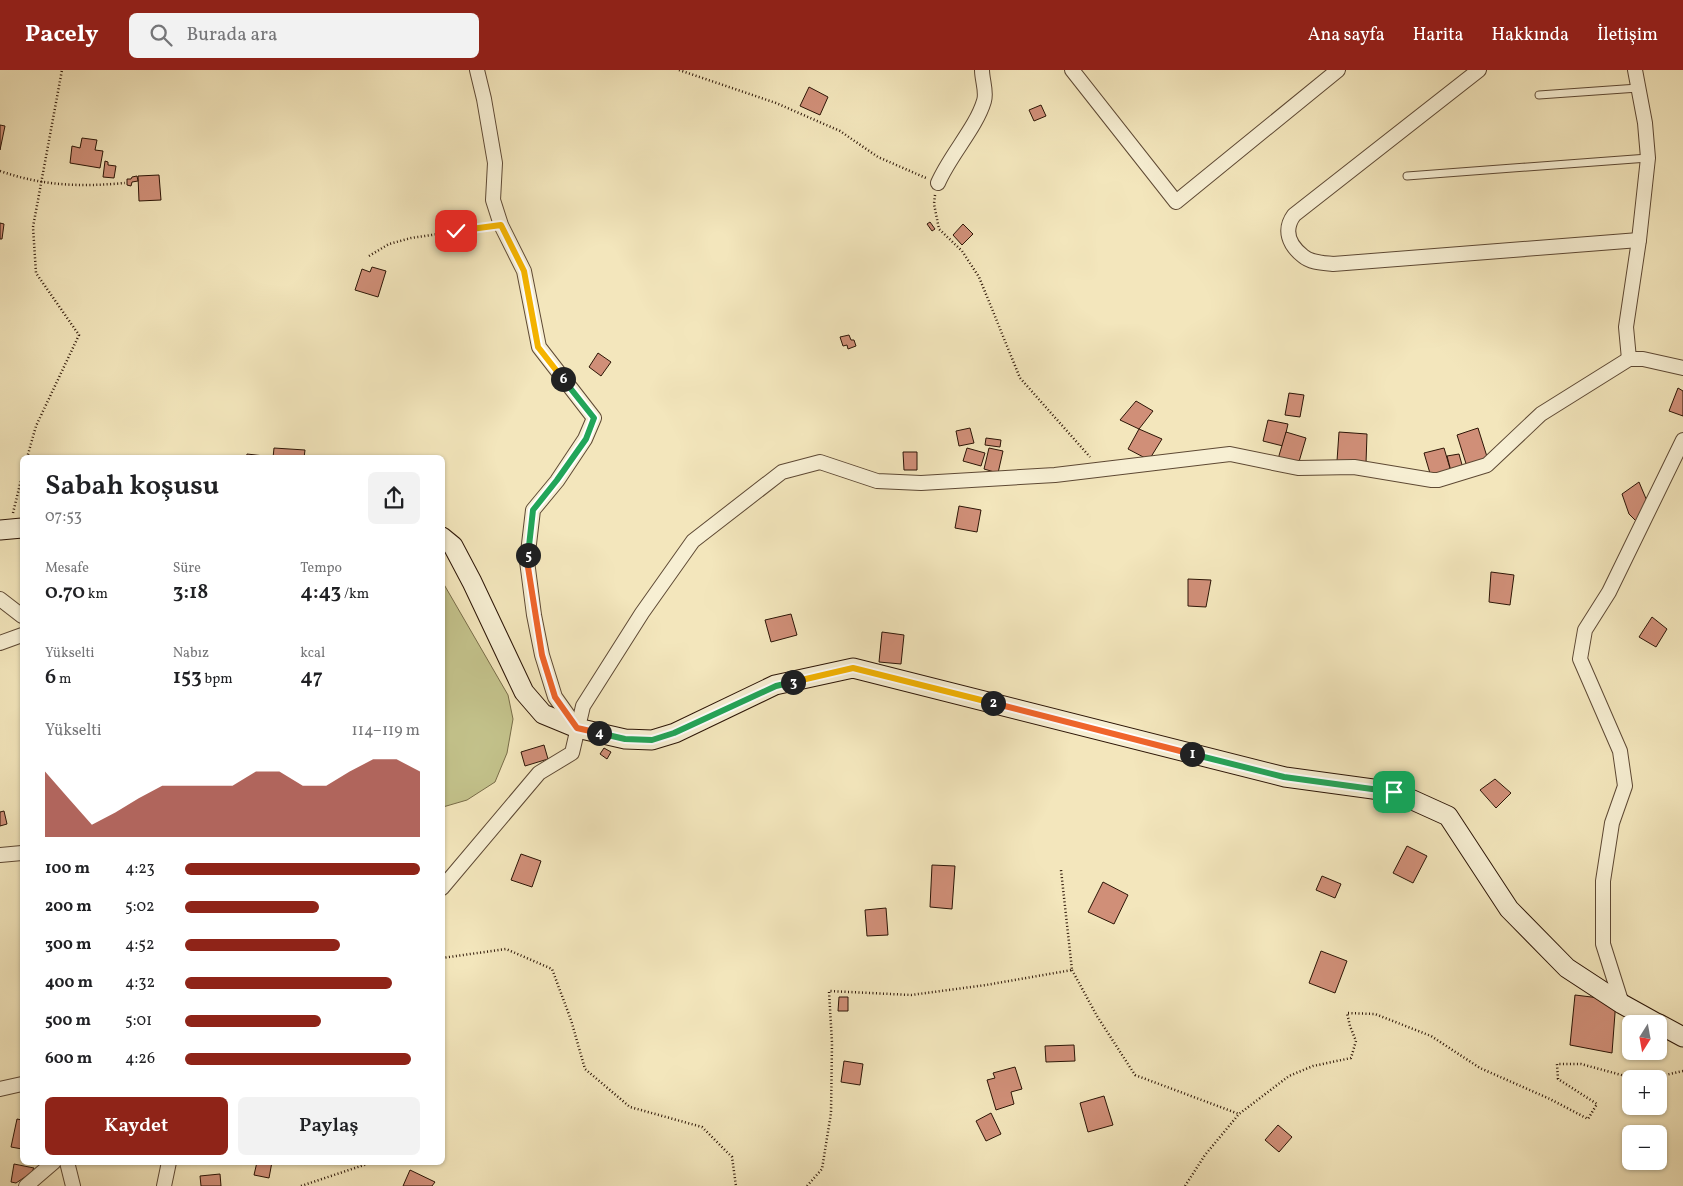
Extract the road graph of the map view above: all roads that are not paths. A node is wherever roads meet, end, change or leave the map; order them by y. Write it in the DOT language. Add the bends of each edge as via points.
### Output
graph roads {
  1 [pos="477,70"];
  2 [pos="982,70"];
  3 [pos="1072,70"];
  4 [pos="1338,70"];
  5 [pos="1479,70"];
  6 [pos="1635,70"];
  7 [pos="1638,88"];
  8 [pos="1539,95"];
  9 [pos="1648,158"];
  10 [pos="1407,176"];
  11 [pos="938,183"];
  12 [pos="1639,240"];
  13 [pos="1629,359"];
  14 [pos="1683,368"];
  15 [pos="1683,440"];
  16 [pos="445,539"];
  17 [pos="0,599"];
  18 [pos="20,614"];
  19 [pos="20,636"];
  20 [pos="0,643"];
  21 [pos="577,728"];
  22 [pos="20,853"];
  23 [pos="0,855"];
  24 [pos="445,884"];
  25 [pos="1622,1004"];
  26 [pos="1642,1015"];
  27 [pos="1668,1029"];
  28 [pos="1683,1037"];
  29 [pos="20,1085"];
  30 [pos="0,1090"];
  31 [pos="50,1165"];
  32 [pos="68,1165"];
  33 [pos="168,1165"];
  34 [pos="26,1186"];
  35 [pos="73,1186"];
  36 [pos="164,1186"];
  1 -- 21 [label="street" via="495,163 494,200 501,225 524,271 538,347 594,418 586,439 533,510 527,561 542,655 555,697"];
  2 -- 11 [label="street" via="985,99"];
  3 -- 4 [label="street" via="1176,202"];
  5 -- 12 [label="street" via="1294,215 1288,226 1288,237 1303,256 1315,262 1333,264"];
  6 -- 7 [label="street"];
  7 -- 8 [label="lane"];
  7 -- 9 [label="street"];
  9 -- 10 [label="lane"];
  9 -- 12 [label="street"];
  12 -- 13 [label="street" via="1626,327"];
  13 -- 14 [label="street" via="1643,358"];
  13 -- 21 [label="street" via="1541,414 1486,465 1438,480 1354,467 1298,468 1230,454 1055,475 921,483 877,481 820,462 782,472 693,541 583,706"];
  15 -- 25 [label="street" via="1609,592 1585,630 1580,659 1620,751 1625,786 1612,823 1603,890 1603,944"];
  16 -- 21 [label="street" via="453,546 472,582 524,692 543,714"];
  17 -- 18 [label="street"];
  19 -- 20 [label="street"];
  21 -- 24 [label="street" via="572,753 539,773"];
  21 -- 25 [label="street" via="625,739 652,740 776,686 853,668 1284,777 1394,792 1448,816 1509,909 1567,968"];
  22 -- 23 [label="street"];
  25 -- 26 [label="street"];
  27 -- 28 [label="street"];
  29 -- 30 [label="street"];
  31 -- 34 [label="street"];
  32 -- 35 [label="street"];
  33 -- 36 [label="street"];
}
